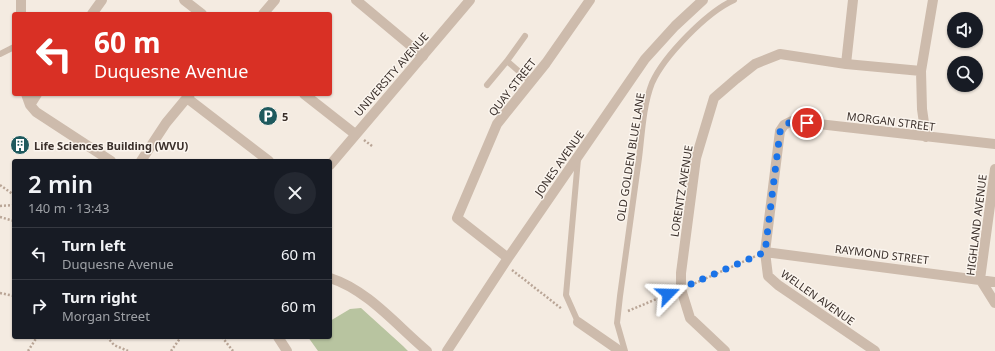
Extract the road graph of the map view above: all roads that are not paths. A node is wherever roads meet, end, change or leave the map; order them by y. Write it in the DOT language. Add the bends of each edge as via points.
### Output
graph roads {
  1 [pos="21,0"];
  2 [pos="102,0"];
  3 [pos="184,0"];
  4 [pos="275,0"];
  5 [pos="356,0"];
  6 [pos="470,0"];
  7 [pos="590,0"];
  8 [pos="703,0"];
  9 [pos="734,0"];
  10 [pos="853,0"];
  11 [pos="933,0"];
  12 [pos="21,12"];
  13 [pos="93,12"];
  14 [pos="199,12"];
  15 [pos="265,12"];
  16 [pos="525,36"];
  17 [pos="12,49"];
  18 [pos="0,54"];
  19 [pos="423,56"];
  20 [pos="507,61"];
  21 [pos="846,64"];
  22 [pos="921,71"];
  23 [pos="531,82"];
  24 [pos="487,85"];
  25 [pos="27,96"];
  26 [pos="36,96"];
  27 [pos="188,96"];
  28 [pos="307,96"];
  29 [pos="30,105"];
  30 [pos="784,125"];
  31 [pos="355,134"];
  32 [pos="926,137"];
  33 [pos="995,144"];
  34 [pos="579,155"];
  35 [pos="108,159"];
  36 [pos="142,159"];
  37 [pos="267,159"];
  38 [pos="332,163"];
  39 [pos="995,169"];
  40 [pos="765,252"];
  41 [pos="506,261"];
  42 [pos="332,279"];
  43 [pos="980,279"];
  44 [pos="995,282"];
  45 [pos="995,303"];
  46 [pos="578,322"];
  47 [pos="279,339"];
  48 [pos="287,351"];
  49 [pos="427,351"];
  50 [pos="447,351"];
  51 [pos="620,351"];
  52 [pos="625,351"];
  53 [pos="725,351"];
  54 [pos="875,351"];
  1 -- 12 [label="street"];
  2 -- 13 [label="street"];
  3 -- 14 [label="street"];
  4 -- 15 [label="street"];
  5 -- 19 [label="street"];
  6 -- 19 [label="street, UNIVERSITY AVENUE"];
  7 -- 23 [label="street, QUAY STREET"];
  8 -- 34 [label="street, JONES AVENUE" via="645,59"];
  9 -- 52 [label="lane, OLD GOLDEN BLUE LANE" via="726,3 694,29 659,68 652,85 643,127 617,323"];
  10 -- 21 [label="street"];
  11 -- 22 [label="street"];
  16 -- 20 [label="lane"];
  17 -- 18 [label="lane"];
  19 -- 31 [label="street, UNIVERSITY AVENUE"];
  20 -- 23 [label="lane"];
  20 -- 24 [label="lane"];
  21 -- 22 [label="street, LORENTZ AVENUE"];
  21 -- 53 [label="street, LORENTZ AVENUE" via="780,54 755,64 714,98 696,158 681,289 690,318"];
  22 -- 32 [label="street"];
  23 -- 41 [label="street, QUAY STREET" via="497,124 457,218"];
  25 -- 29 [label="street"];
  26 -- 29 [label="street"];
  27 -- 36 [label="street"];
  27 -- 37 [label="street"];
  28 -- 31 [label="street"];
  29 -- 35 [label="street" via="36,112"];
  30 -- 32 [label="street, MORGAN STREET" via="792,121"];
  30 -- 40 [label="street, WELLEN AVENUE" via="780,132"];
  31 -- 38 [label="street, UNIVERSITY AVENUE"];
  32 -- 33 [label="street, MORGAN STREET"];
  34 -- 41 [label="street, JONES AVENUE"];
  34 -- 46 [label="lane" via="566,295"];
  39 -- 43 [label="street, HIGHLAND AVENUE"];
  40 -- 43 [label="street, RAYMOND STREET"];
  40 -- 54 [label="street, WELLEN AVENUE" via="768,276"];
  41 -- 50 [label="street, JONES AVENUE"];
  42 -- 49 [label="street" via="342,282 366,298"];
  43 -- 44 [label="street, RAYMOND STREET"];
  43 -- 45 [label="street, HIGHLAND AVENUE"];
  46 -- 51 [label="street"];
  47 -- 48 [label="street"];
}
